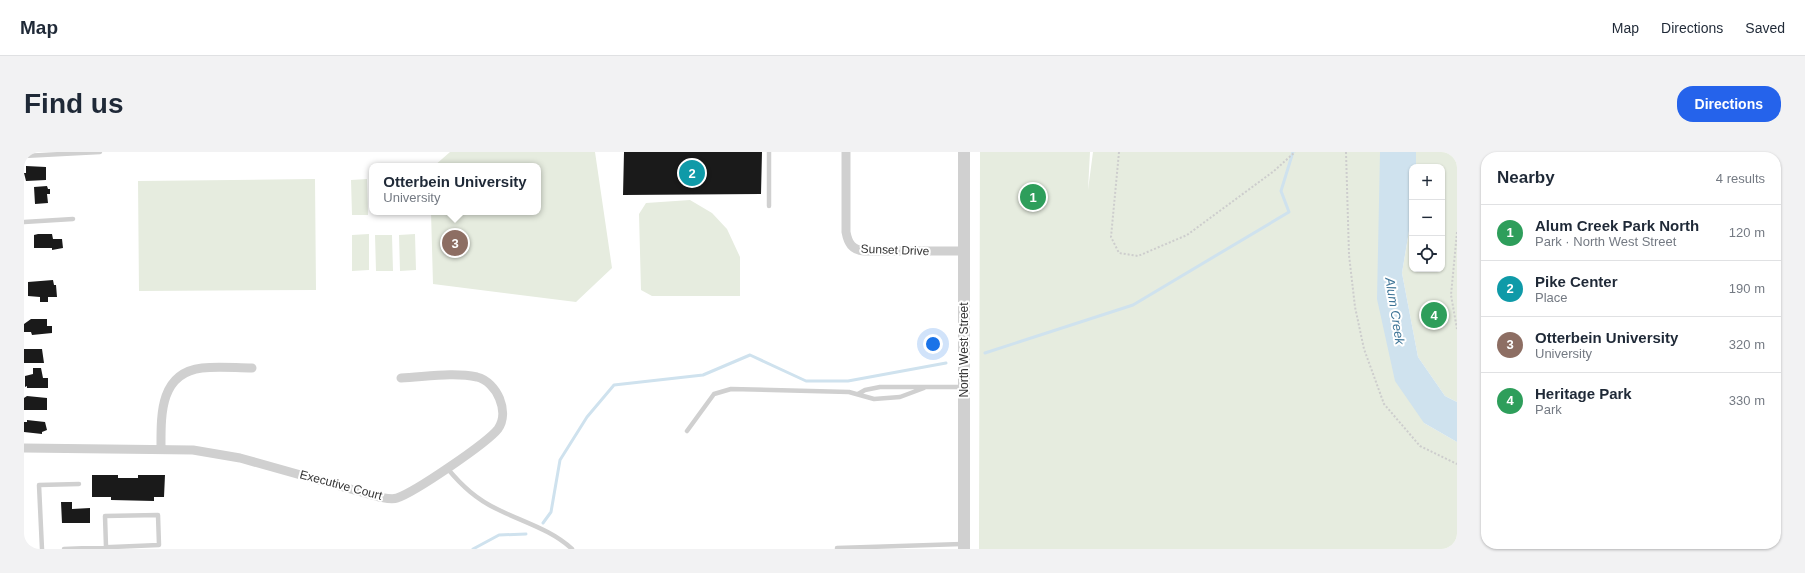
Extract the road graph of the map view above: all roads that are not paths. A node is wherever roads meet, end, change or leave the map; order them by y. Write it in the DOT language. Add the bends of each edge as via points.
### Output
graph roads {
  1 [pos="100,152"];
  2 [pos="769,152"];
  3 [pos="846,152"];
  4 [pos="964,152"];
  5 [pos="24,156"];
  6 [pos="769,206"];
  7 [pos="73,219"];
  8 [pos="24,222"];
  9 [pos="964,251"];
  10 [pos="252,368"];
  11 [pos="401,378"];
  12 [pos="964,387"];
  13 [pos="924,388"];
  14 [pos="858,394"];
  15 [pos="687,431"];
  16 [pos="24,448"];
  17 [pos="161,449"];
  18 [pos="447,468"];
  19 [pos="78,484"];
  20 [pos="964,546"];
  21 [pos="106,547"];
  22 [pos="838,548"];
  23 [pos="42,549"];
  24 [pos="64,549"];
  25 [pos="572,549"];
  1 -- 5 [label="lane"];
  2 -- 6 [label="lane"];
  3 -- 9 [label="street, Sunset Drive" via="846,232 851,246 864,251"];
  4 -- 9 [label="street, North West Street"];
  7 -- 8 [label="lane"];
  9 -- 12 [label="street, North West Street"];
  10 -- 17 [label="street" via="202,368 189,371 178,378 165,395 161,416"];
  11 -- 18 [label="street, Executive Court" via="478,378 490,384 499,395 503,412 498,429"];
  12 -- 13 [label="lane"];
  12 -- 20 [label="street, North West Street"];
  13 -- 14 [label="lane" via="880,387"];
  13 -- 14 [label="lane" via="907,395 888,398 866,398"];
  14 -- 15 [label="lane" via="731,389 710,398"];
  16 -- 17 [label="street, Executive Court"];
  17 -- 18 [label="street, Executive Court" via="193,450 240,458 395,499 410,493"];
  18 -- 25 [label="lane" via="478,498 551,534"];
  19 -- 23 [label="lane" via="39,485"];
  20 -- 22 [label="lane"];
  21 -- 21 [label="lane" via="159,545 158,514 105,516"];
  21 -- 24 [label="lane"];
}
